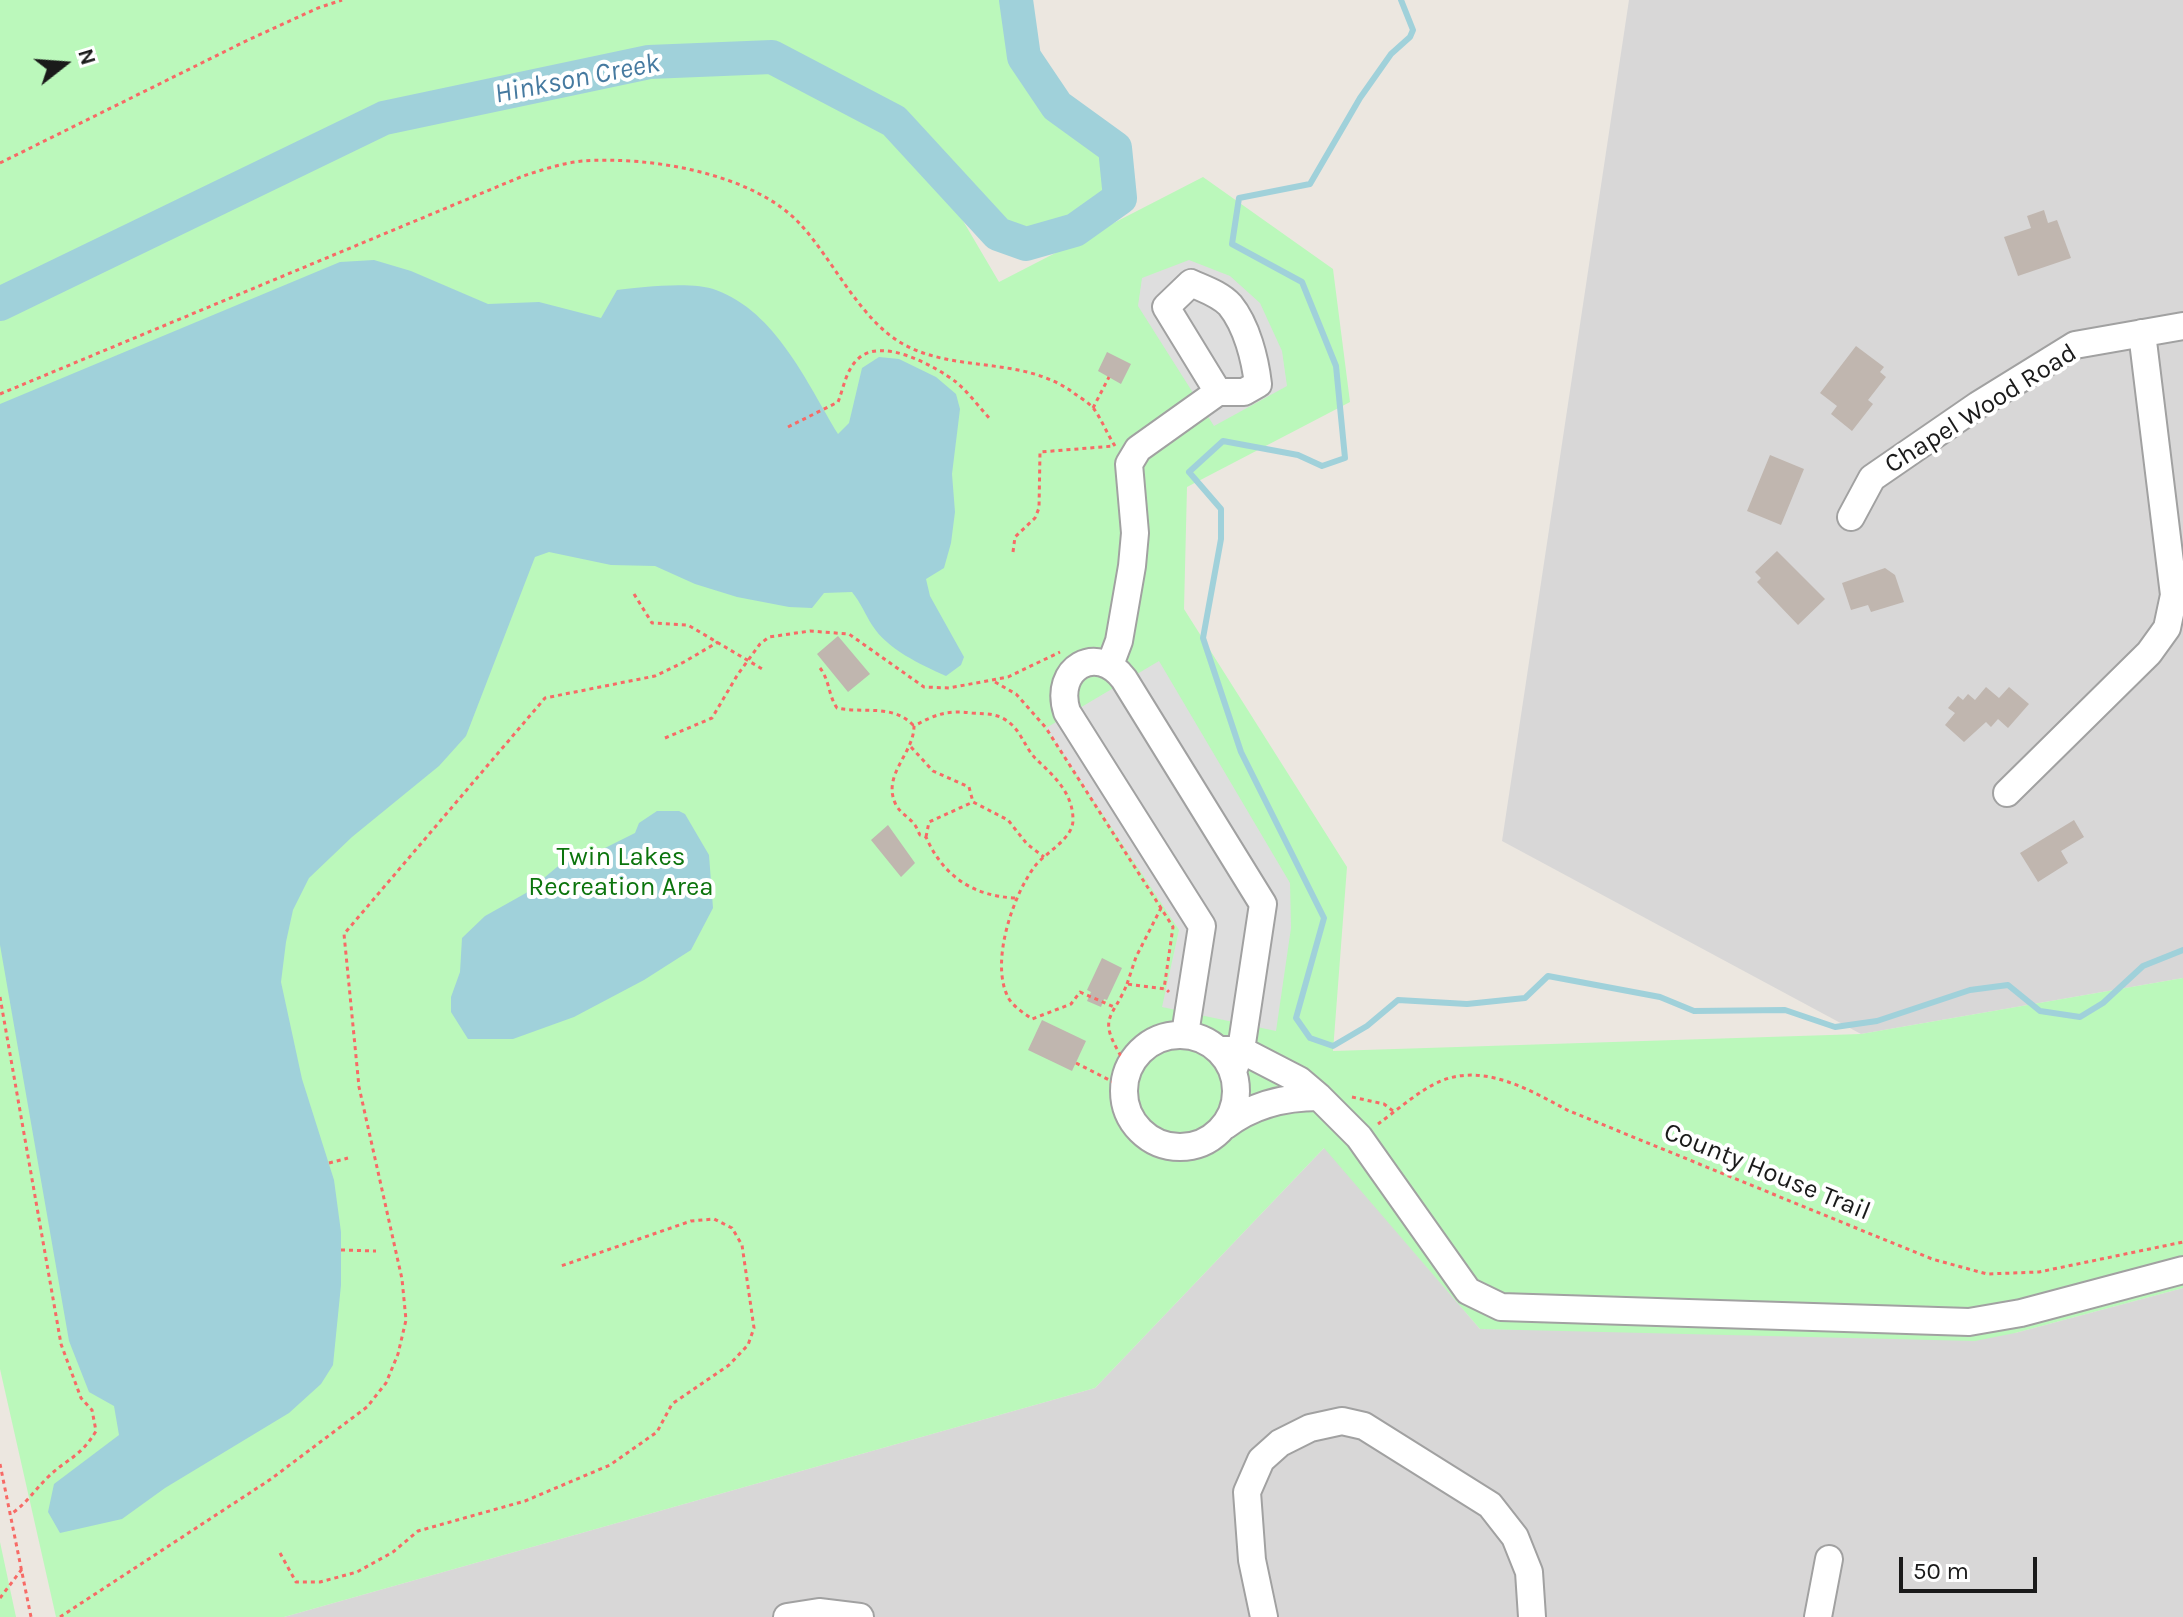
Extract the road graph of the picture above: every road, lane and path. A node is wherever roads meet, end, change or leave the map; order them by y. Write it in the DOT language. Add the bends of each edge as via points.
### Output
graph roads {
  1 [pos="342,0"];
  2 [pos="0,163"];
  3 [pos="2183,326"];
  4 [pos="2142,333"];
  5 [pos="1109,377"];
  6 [pos="1218,392"];
  7 [pos="0,394"];
  8 [pos="1093,408"];
  9 [pos="990,419"];
  10 [pos="788,427"];
  11 [pos="1126,447"];
  12 [pos="1851,517"];
  13 [pos="1013,552"];
  14 [pos="634,594"];
  15 [pos="718,642"];
  16 [pos="1070,646"];
  17 [pos="749,660"];
  18 [pos="1110,665"];
  19 [pos="820,668"];
  20 [pos="764,670"];
  21 [pos="995,682"];
  22 [pos="914,726"];
  23 [pos="665,738"];
  24 [pos="911,747"];
  25 [pos="2007,793"];
  26 [pos="973,802"];
  27 [pos="926,837"];
  28 [pos="1044,857"];
  29 [pos="1015,898"];
  30 [pos="1161,908"];
  31 [pos="1127,984"];
  32 [pos="0,997"];
  33 [pos="1114,1007"];
  34 [pos="1185,1034"];
  35 [pos="1136,1044"];
  36 [pos="1121,1056"];
  37 [pos="1231,1057"];
  38 [pos="1076,1063"];
  39 [pos="1117,1088"];
  40 [pos="1319,1097"];
  41 [pos="1225,1126"];
  42 [pos="1359,1137"];
  43 [pos="348,1158"];
  44 [pos="329,1163"];
  45 [pos="2183,1242"];
  46 [pos="341,1250"];
  47 [pos="376,1251"];
  48 [pos="561,1266"];
  49 [pos="2183,1270"];
  50 [pos="0,1464"];
  51 [pos="11,1514"];
  52 [pos="280,1553"];
  53 [pos="1829,1559"];
  54 [pos="22,1569"];
  55 [pos="0,1598"];
  56 [pos="31,1617"];
  57 [pos="60,1617"];
  58 [pos="787,1617"];
  59 [pos="860,1617"];
  60 [pos="1264,1617"];
  61 [pos="1532,1617"];
  62 [pos="1818,1617"];
  1 -- 2 [label="path" via="248,40"];
  3 -- 4 [label="street, Chapel Wood Road"];
  4 -- 12 [label="street, Chapel Wood Road" via="2075,345 1978,405 1872,478"];
  4 -- 25 [label="street" via="2174,595 2167,628 2149,653"];
  5 -- 8 [label="path"];
  6 -- 11 [label="street"];
  7 -- 8 [label="path" via="523,176 578,161 613,160 712,175 750,187 780,204 802,226 864,307 899,342 940,359 1032,372 1063,385"];
  8 -- 11 [label="path"];
  9 -- 10 [label="path" via="941,372 884,350 858,358 838,402"];
  11 -- 13 [label="path" via="1039,452 1039,508 1015,537"];
  11 -- 18 [label="street" via="1135,533 1119,641"];
  14 -- 15 [label="path" via="652,623 688,625"];
  15 -- 17 [label="path"];
  15 -- 57 [label="path" via="655,676 545,698 344,934 359,1087 402,1279 406,1320 386,1383 367,1407 271,1479"];
  16 -- 21 [label="path"];
  17 -- 20 [label="path"];
  17 -- 21 [label="path" via="769,637 831,631 849,634 924,687"];
  17 -- 23 [label="path" via="712,718"];
  18 -- 34 [label="street" via="1078,667 1068,677 1062,697 1202,926"];
  18 -- 37 [label="street" via="1124,679 1263,904"];
  19 -- 22 [label="path" via="837,708 890,711"];
  21 -- 30 [label="path" via="1016,694 1046,728"];
  22 -- 24 [label="path"];
  22 -- 28 [label="path" via="953,710 989,713 1011,724 1062,785 1072,806 1074,823 1068,835"];
  24 -- 26 [label="path" via="933,771 969,787"];
  24 -- 27 [label="path" via="895,771 893,796"];
  26 -- 27 [label="path" via="929,822"];
  26 -- 28 [label="path" via="1008,820"];
  27 -- 29 [label="path" via="954,878 983,893"];
  28 -- 29 [label="path"];
  29 -- 33 [label="path" via="1002,970 1010,1000 1032,1019 1071,1004 1080,992"];
  30 -- 31 [label="path"];
  30 -- 31 [label="path" via="1173,927 1165,989"];
  31 -- 33 [label="path"];
  32 -- 51 [label="path" via="61,1344 81,1398 92,1410 96,1431 87,1447"];
  33 -- 36 [label="path" via="1110,1037"];
  34 -- 37 [label="street" via="1204,1039"];
  34 -- 39 [label="street" via="1150,1042"];
  35 -- 36 [label="path"];
  36 -- 39 [label="path"];
  37 -- 40 [label="street" via="1299,1080"];
  37 -- 41 [label="street" via="1236,1090"];
  38 -- 39 [label="path"];
  39 -- 41 [label="street" via="1132,1121 1160,1143 1195,1145"];
  40 -- 41 [label="street" via="1244,1111"];
  40 -- 42 [label="street"];
  42 -- 45 [label="path, County House Trail" via="1440,1081 1482,1076 1522,1086 1567,1110 1932,1259 1987,1274 2039,1272"];
  42 -- 49 [label="street" via="1468,1291 1501,1307 1969,1322"];
  43 -- 44 [label="path"];
  46 -- 47 [label="path"];
  48 -- 52 [label="path" via="691,1221 714,1219 732,1228 742,1245 754,1328 748,1345 729,1365 672,1404 657,1432 610,1465 525,1501 418,1531 357,1572 320,1582 296,1582"];
  50 -- 51 [label="path"];
  51 -- 54 [label="path"];
  53 -- 62 [label="street"];
  54 -- 55 [label="path"];
  54 -- 56 [label="path"];
  58 -- 59 [label="street" via="819,1612"];
  60 -- 61 [label="street" via="1252,1560 1247,1492 1261,1460 1280,1443 1310,1428 1342,1421 1364,1426 1490,1505 1515,1537 1529,1572"];
}
